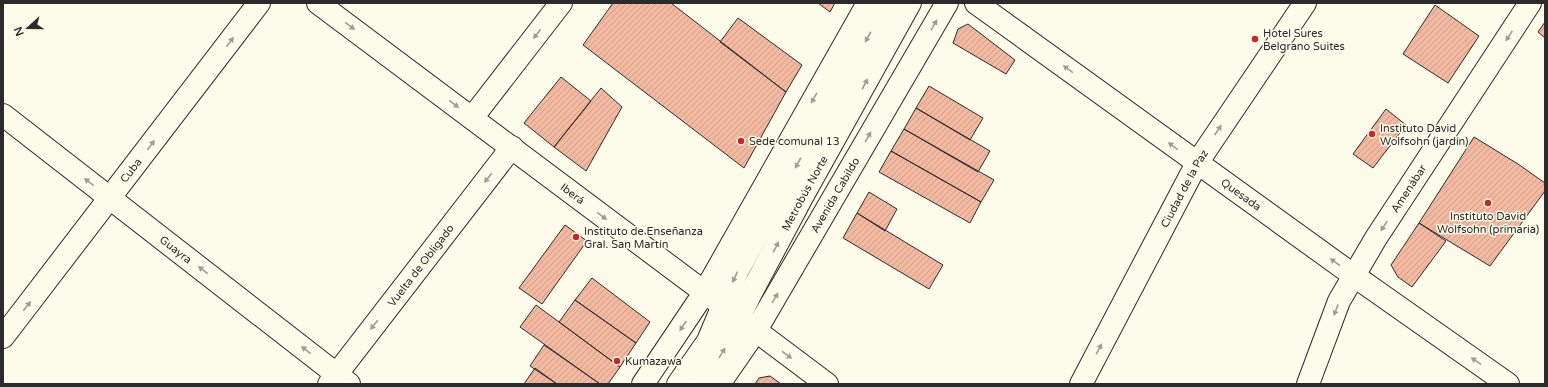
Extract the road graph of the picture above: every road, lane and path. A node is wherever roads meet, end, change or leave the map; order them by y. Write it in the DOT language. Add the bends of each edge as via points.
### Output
graph roads {
  1 [pos="260,3"];
  2 [pos="318,3"];
  3 [pos="561,3"];
  4 [pos="868,3"];
  5 [pos="887,3"];
  6 [pos="910,3"];
  7 [pos="947,3"];
  8 [pos="976,3"];
  9 [pos="1305,3"];
  10 [pos="1530,3"];
  11 [pos="3,115"];
  12 [pos="472,118"];
  13 [pos="512,147"];
  14 [pos="1197,163"];
  15 [pos="111,198"];
  16 [pos="1353,275"];
  17 [pos="704,293"];
  18 [pos="739,319"];
  19 [pos="3,337"];
  20 [pos="338,381"];
  21 [pos="643,384"];
  22 [pos="678,384"];
  23 [pos="700,384"];
  24 [pos="719,384"];
  25 [pos="827,384"];
  26 [pos="1081,384"];
  27 [pos="1308,384"];
  28 [pos="1508,384"];
  15 -- 1 [label="street, Cuba, one-way"];
  2 -- 12 [label="street, Iberá, one-way"];
  3 -- 12 [label="street, one-way"];
  4 -- 17 [label="street, one-way"];
  5 -- 18 [label="street, Metrobús Norte, one-way" via="738,270"];
  18 -- 6 [label="street, Metrobús Norte, one-way" via="802,197"];
  18 -- 7 [label="street, Avenida Cabildo, one-way"];
  14 -- 8 [label="street, Quesada, one-way"];
  14 -- 9 [label="street, Ciudad de la Paz, one-way"];
  10 -- 16 [label="street, Amenábar, one-way"];
  15 -- 11 [label="street, Guayra, one-way"];
  12 -- 13 [label="street, Iberá"];
  13 -- 17 [label="street, Iberá, one-way"];
  13 -- 20 [label="street, Vuelta de Obligado, one-way"];
  16 -- 14 [label="street, Quesada, one-way"];
  26 -- 14 [label="street, Ciudad de la Paz, one-way"];
  19 -- 15 [label="street, Cuba, one-way"];
  20 -- 15 [label="street, Guayra, one-way"];
  16 -- 27 [label="street, Amenábar, one-way" via="1339,301"];
  28 -- 16 [label="street, Quesada, one-way"];
  17 -- 18 [label="street, Iberá"];
  17 -- 21 [label="street, one-way"];
  18 -- 22 [label="street, Metrobús Norte" via="708,341"];
  23 -- 18 [label="street, Metrobús Norte, one-way" via="721,355"];
  18 -- 24 [label="street, Avenida Cabildo"];
  18 -- 25 [label="street, Iberá, one-way"];
}
